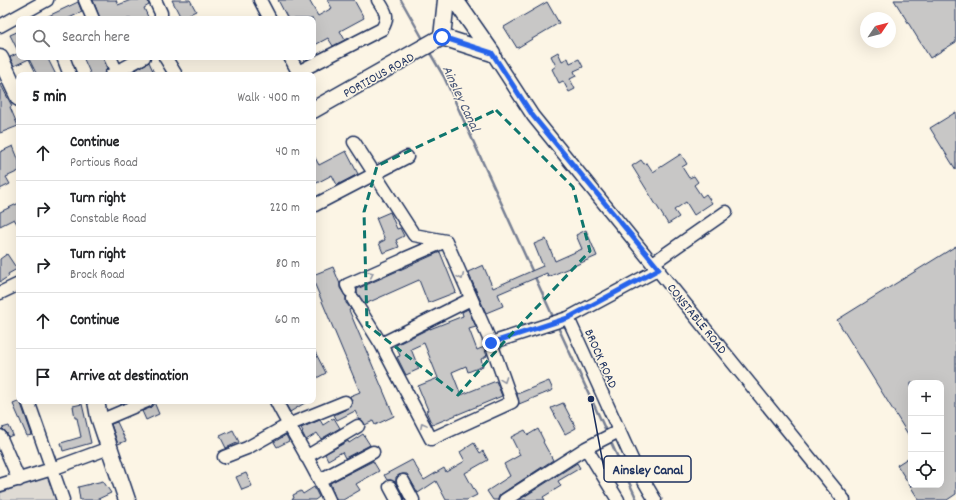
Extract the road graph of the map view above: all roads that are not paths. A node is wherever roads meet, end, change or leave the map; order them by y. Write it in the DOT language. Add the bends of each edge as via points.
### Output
graph roads {
  1 [pos="47,0"];
  2 [pos="85,0"];
  3 [pos="155,0"];
  4 [pos="260,0"];
  5 [pos="378,0"];
  6 [pos="446,0"];
  7 [pos="455,0"];
  8 [pos="18,16"];
  9 [pos="92,16"];
  10 [pos="161,16"];
  11 [pos="268,16"];
  12 [pos="16,17"];
  13 [pos="0,26"];
  14 [pos="442,37"];
  15 [pos="492,53"];
  16 [pos="0,58"];
  17 [pos="64,60"];
  18 [pos="111,60"];
  19 [pos="139,60"];
  20 [pos="167,60"];
  21 [pos="292,60"];
  22 [pos="69,72"];
  23 [pos="114,72"];
  24 [pos="118,72"];
  25 [pos="174,72"];
  26 [pos="298,72"];
  27 [pos="303,72"];
  28 [pos="16,92"];
  29 [pos="316,105"];
  30 [pos="354,142"];
  31 [pos="406,157"];
  32 [pos="375,175"];
  33 [pos="316,204"];
  34 [pos="726,212"];
  35 [pos="446,241"];
  36 [pos="656,266"];
  37 [pos="16,285"];
  38 [pos="0,293"];
  39 [pos="472,299"];
  40 [pos="560,321"];
  41 [pos="491,343"];
  42 [pos="380,344"];
  43 [pos="346,402"];
  44 [pos="29,404"];
  45 [pos="97,404"];
  46 [pos="140,404"];
  47 [pos="278,404"];
  48 [pos="100,421"];
  49 [pos="288,425"];
  50 [pos="358,426"];
  51 [pos="619,431"];
  52 [pos="0,436"];
  53 [pos="109,448"];
  54 [pos="586,448"];
  55 [pos="373,452"];
  56 [pos="224,457"];
  57 [pos="306,457"];
  58 [pos="52,469"];
  59 [pos="19,480"];
  60 [pos="320,480"];
  61 [pos="403,481"];
  62 [pos="0,485"];
  63 [pos="390,487"];
  64 [pos="63,500"];
  65 [pos="127,500"];
  66 [pos="329,500"];
  67 [pos="397,500"];
  68 [pos="413,500"];
  69 [pos="505,500"];
  70 [pos="618,500"];
  71 [pos="655,500"];
  72 [pos="844,500"];
  1 -- 8 [label="street"];
  2 -- 9 [label="street"];
  3 -- 10 [label="street"];
  4 -- 11 [label="street"];
  5 -- 27 [label="street" via="386,14 386,22 382,29"];
  6 -- 14 [label="main road"];
  7 -- 15 [label="main road, CONSTABLE ROAD"];
  12 -- 13 [label="street"];
  14 -- 15 [label="main road"];
  14 -- 29 [label="main road, PORTIOUS ROAD"];
  15 -- 36 [label="street, CONSTABLE ROAD" via="533,116"];
  16 -- 28 [label="main road"];
  17 -- 22 [label="street"];
  18 -- 23 [label="street"];
  19 -- 24 [label="street"];
  20 -- 25 [label="street"];
  21 -- 26 [label="street"];
  30 -- 32 [label="street"];
  31 -- 32 [label="street"];
  32 -- 33 [label="street"];
  32 -- 35 [label="street" via="414,235"];
  34 -- 36 [label="street, BROCK ROAD"];
  35 -- 39 [label="street, one-way"];
  42 -- 35 [label="street, one-way" via="347,285"];
  36 -- 40 [label="street, BROCK ROAD"];
  36 -- 72 [label="street, CONSTABLE ROAD"];
  37 -- 38 [label="street"];
  39 -- 41 [label="street"];
  39 -- 42 [label="street"];
  40 -- 41 [label="street"];
  40 -- 51 [label="street, BROCK ROAD"];
  41 -- 42 [label="street, one-way" via="512,402 431,439"];
  43 -- 49 [label="street"];
  44 -- 58 [label="street"];
  45 -- 48 [label="main road"];
  46 -- 48 [label="street"];
  47 -- 49 [label="street"];
  48 -- 53 [label="main road"];
  49 -- 56 [label="street" via="247,448"];
  49 -- 57 [label="street"];
  50 -- 57 [label="street"];
  51 -- 54 [label="street"];
  51 -- 71 [label="street, BROCK ROAD" via="635,466"];
  52 -- 59 [label="street"];
  53 -- 58 [label="street"];
  53 -- 65 [label="main road"];
  54 -- 69 [label="street"];
  54 -- 70 [label="street"];
  55 -- 60 [label="street"];
  57 -- 60 [label="street"];
  58 -- 59 [label="street"];
  58 -- 64 [label="street"];
  59 -- 62 [label="street"];
  60 -- 66 [label="street"];
  61 -- 68 [label="street"];
  63 -- 67 [label="street"];
}
